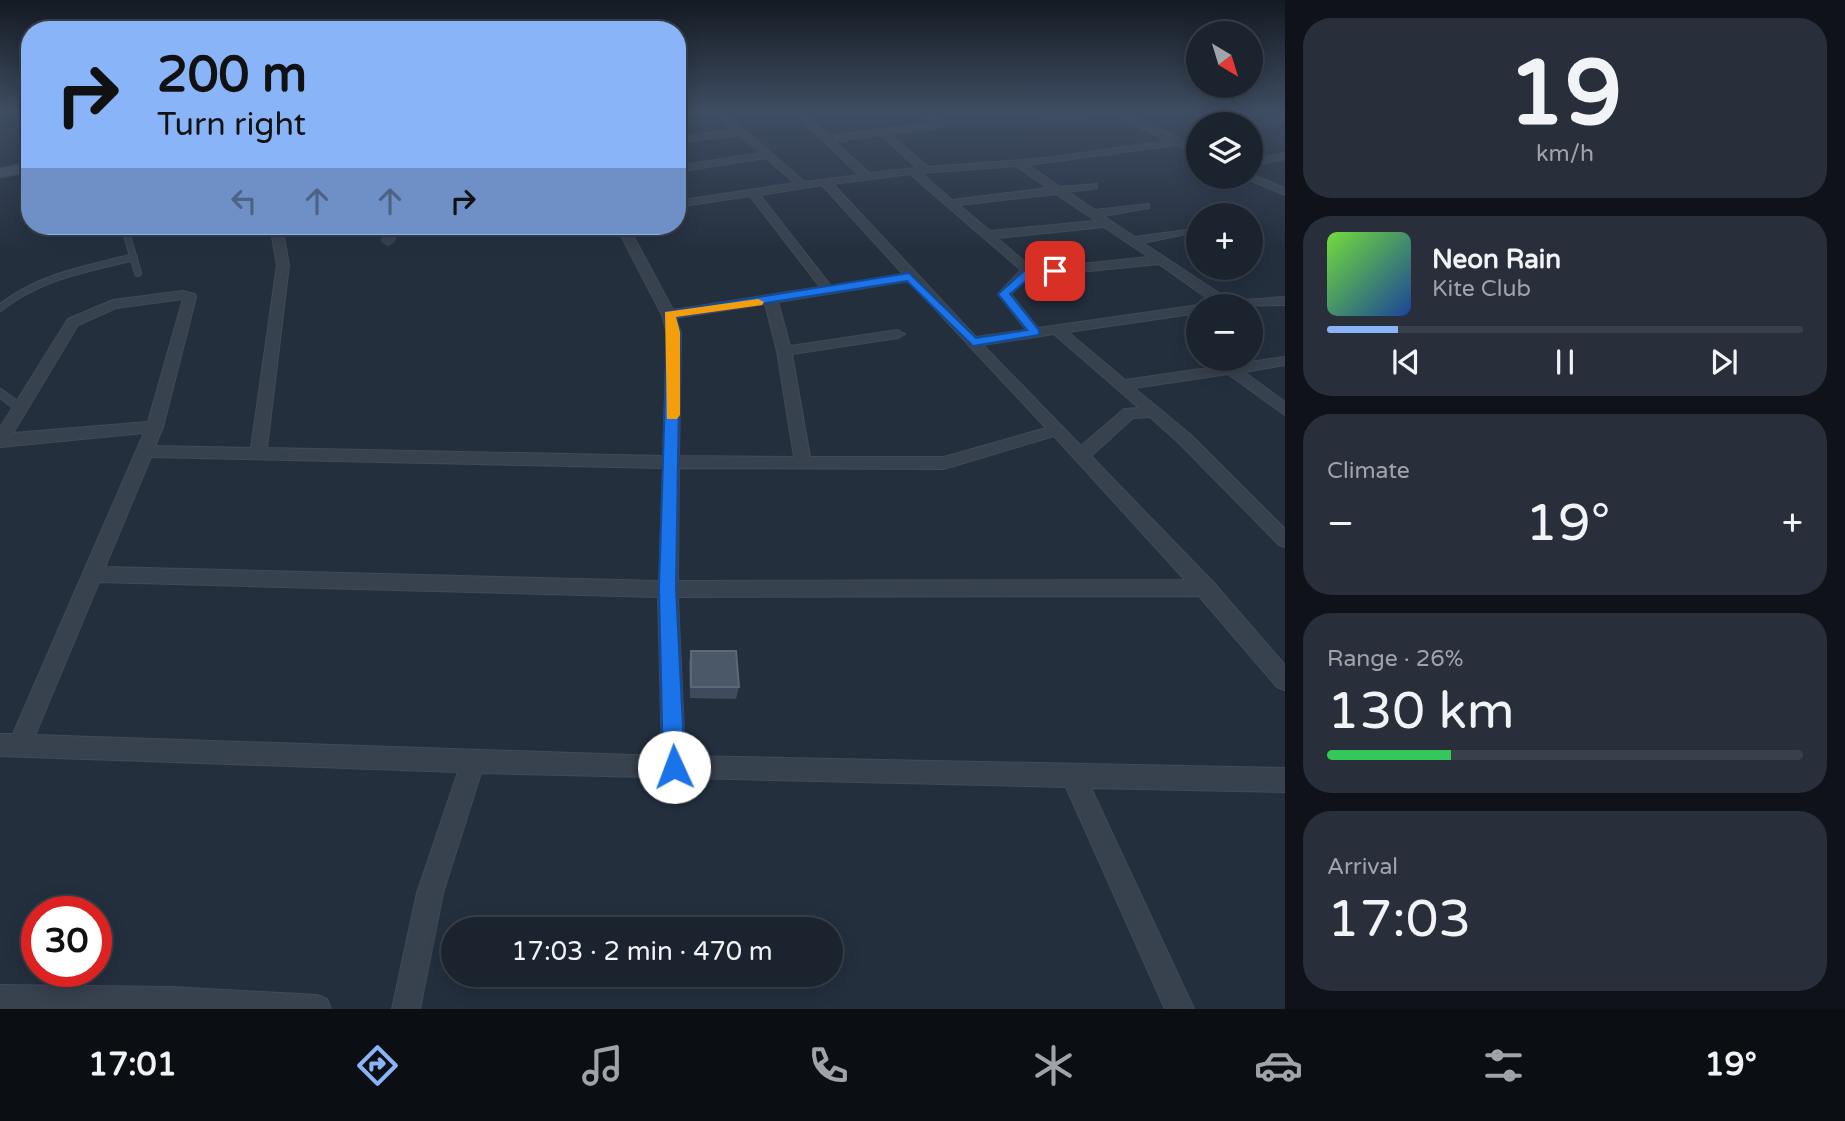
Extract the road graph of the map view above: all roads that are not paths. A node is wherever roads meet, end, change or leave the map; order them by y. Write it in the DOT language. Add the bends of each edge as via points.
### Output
graph roads {
  1 [pos="749,158"];
  2 [pos="773,158"];
  3 [pos="846,158"];
  4 [pos="907,158"];
  5 [pos="1055,158"];
  6 [pos="1018,163"];
  7 [pos="686,168"];
  8 [pos="21,169"];
  9 [pos="919,171"];
  10 [pos="0,173"];
  11 [pos="867,177"];
  12 [pos="825,182"];
  13 [pos="1263,182"];
  14 [pos="803,185"];
  15 [pos="1093,186"];
  16 [pos="1058,190"];
  17 [pos="752,191"];
  18 [pos="1285,192"];
  19 [pos="686,202"];
  20 [pos="951,203"];
  21 [pos="1145,206"];
  22 [pos="1094,214"];
  23 [pos="1106,223"];
  24 [pos="1182,232"];
  25 [pos="127,235"];
  26 [pos="277,235"];
  27 [pos="390,235"];
  28 [pos="627,235"];
  29 [pos="989,235"];
  30 [pos="388,241"];
  31 [pos="1133,241"];
  32 [pos="134,257"];
  33 [pos="1161,260"];
  34 [pos="138,273"];
  35 [pos="1028,274"];
  36 [pos="909,277"];
  37 [pos="830,291"];
  38 [pos="1209,294"];
  39 [pos="771,301"];
  40 [pos="1285,301"];
  41 [pos="1263,303"];
  42 [pos="0,308"];
  43 [pos="1186,312"];
  44 [pos="669,314"];
  45 [pos="1285,318"];
  46 [pos="1056,329"];
  47 [pos="1035,333"];
  48 [pos="898,334"];
  49 [pos="973,342"];
  50 [pos="784,351"];
  51 [pos="1285,361"];
  52 [pos="1263,364"];
  53 [pos="1218,371"];
  54 [pos="1234,371"];
  55 [pos="1123,385"];
  56 [pos="0,393"];
  57 [pos="20,408"];
  58 [pos="1285,410"];
  59 [pos="1154,412"];
  60 [pos="155,427"];
  61 [pos="1057,430"];
  62 [pos="0,441"];
  63 [pos="145,451"];
  64 [pos="258,454"];
  65 [pos="1081,455"];
  66 [pos="672,462"];
  67 [pos="803,464"];
  68 [pos="1285,540"];
  69 [pos="94,574"];
  70 [pos="1206,588"];
  71 [pos="668,589"];
  72 [pos="1285,680"];
  73 [pos="9,745"];
  74 [pos="473,762"];
  75 [pos="674,767"];
  76 [pos="1073,776"];
  77 [pos="1285,780"];
  78 [pos="0,999"];
  79 [pos="170,1005"];
  80 [pos="317,1009"];
  81 [pos="406,1009"];
  82 [pos="1180,1009"];
  1 -- 7 [label="street"];
  2 -- 14 [label="street"];
  3 -- 11 [label="street"];
  4 -- 9 [label="street"];
  5 -- 6 [label="street"];
  6 -- 9 [label="street"];
  6 -- 16 [label="street"];
  8 -- 10 [label="street"];
  9 -- 11 [label="street"];
  9 -- 20 [label="street"];
  11 -- 12 [label="street"];
  12 -- 14 [label="street"];
  12 -- 36 [label="street"];
  13 -- 18 [label="street"];
  14 -- 17 [label="street"];
  15 -- 16 [label="street"];
  16 -- 20 [label="street"];
  16 -- 22 [label="street"];
  17 -- 19 [label="street"];
  17 -- 37 [label="street"];
  20 -- 29 [label="street"];
  21 -- 22 [label="street"];
  22 -- 23 [label="street"];
  23 -- 29 [label="street"];
  23 -- 31 [label="street"];
  24 -- 31 [label="street"];
  25 -- 32 [label="lane"];
  26 -- 64 [label="street" via="281,286"];
  27 -- 30 [label="street"];
  28 -- 44 [label="street"];
  29 -- 35 [label="street"];
  31 -- 33 [label="street"];
  32 -- 34 [label="lane"];
  32 -- 42 [label="lane" via="36,284"];
  33 -- 35 [label="street"];
  33 -- 38 [label="street"];
  35 -- 47 [label="street" via="1004,294"];
  36 -- 37 [label="street"];
  36 -- 49 [label="street"];
  37 -- 39 [label="street"];
  39 -- 44 [label="street"];
  39 -- 50 [label="street"];
  40 -- 41 [label="street"];
  41 -- 45 [label="street"];
  43 -- 46 [label="street"];
  44 -- 66 [label="street" via="674,332"];
  46 -- 47 [label="street"];
  46 -- 55 [label="street"];
  47 -- 49 [label="street"];
  48 -- 50 [label="street"];
  49 -- 61 [label="street"];
  50 -- 67 [label="street"];
  51 -- 52 [label="street"];
  53 -- 55 [label="street"];
  54 -- 58 [label="street"];
  55 -- 59 [label="street"];
  56 -- 57 [label="lane"];
  57 -- 60 [label="street" via="73,322 113,304 186,295 190,299"];
  57 -- 62 [label="street"];
  59 -- 65 [label="street" via="1126,415"];
  59 -- 68 [label="street"];
  60 -- 62 [label="street"];
  60 -- 63 [label="street"];
  61 -- 65 [label="street"];
  61 -- 67 [label="street" via="944,463"];
  63 -- 64 [label="street"];
  63 -- 69 [label="street"];
  64 -- 66 [label="street"];
  65 -- 70 [label="street"];
  66 -- 67 [label="street"];
  66 -- 71 [label="street"];
  69 -- 71 [label="street"];
  69 -- 73 [label="street"];
  70 -- 71 [label="street"];
  70 -- 72 [label="street"];
  71 -- 75 [label="street"];
  73 -- 74 [label="street"];
  74 -- 75 [label="street"];
  74 -- 81 [label="street" via="430,893"];
  75 -- 76 [label="street"];
  76 -- 77 [label="street"];
  76 -- 82 [label="street"];
  78 -- 79 [label="street"];
  79 -- 80 [label="street"];
}
